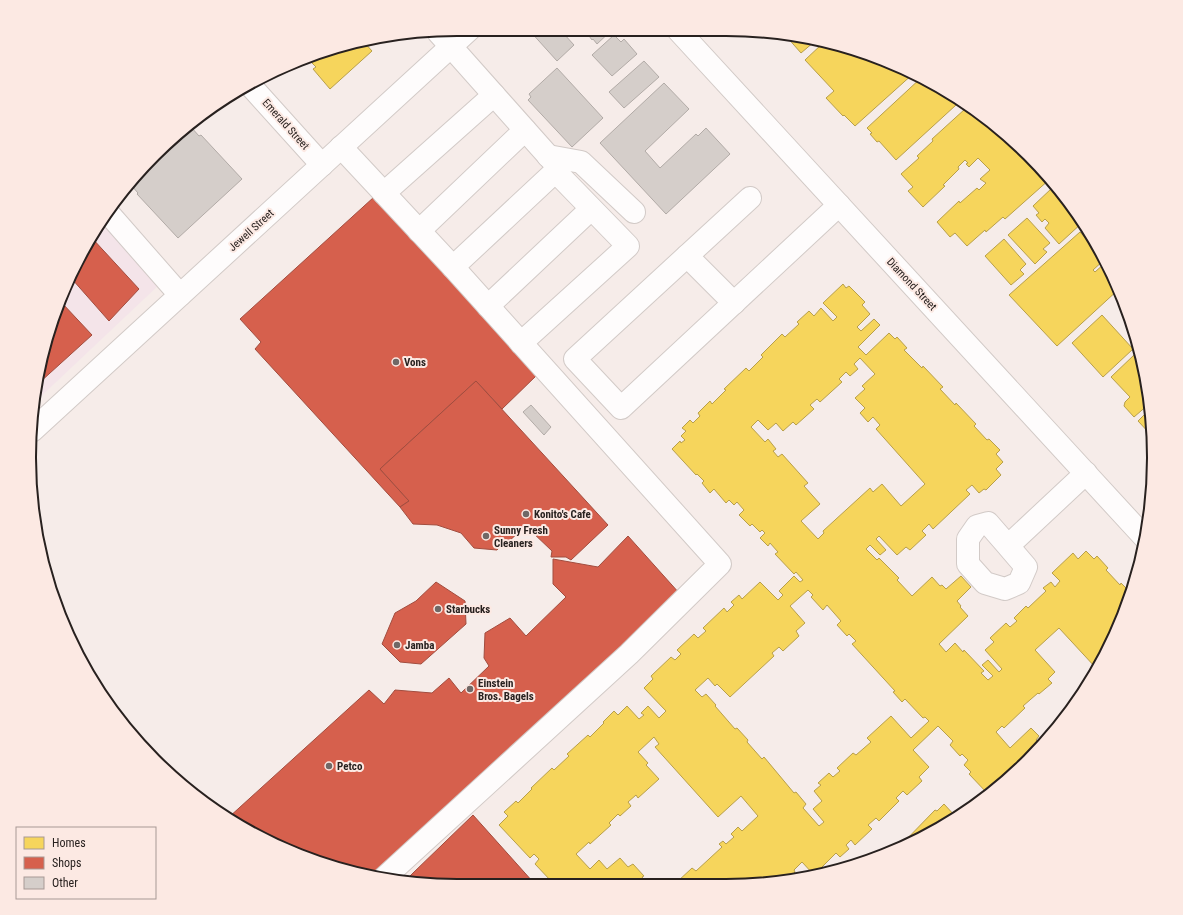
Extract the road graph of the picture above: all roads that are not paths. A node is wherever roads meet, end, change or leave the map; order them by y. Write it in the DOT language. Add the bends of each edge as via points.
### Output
graph roads {
  1 [pos="684,36"];
  2 [pos="444,39"];
  3 [pos="253,89"];
  4 [pos="494,94"];
  5 [pos="525,130"];
  6 [pos="341,147"];
  7 [pos="322,165"];
  8 [pos="554,165"];
  9 [pos="384,193"];
  10 [pos="750,198"];
  11 [pos="839,205"];
  12 [pos="591,209"];
  13 [pos="634,212"];
  14 [pos="111,217"];
  15 [pos="420,231"];
  16 [pos="687,256"];
  17 [pos="453,267"];
  18 [pos="180,295"];
  19 [pos="734,303"];
  20 [pos="488,306"];
  21 [pos="521,343"];
  22 [pos="37,426"];
  23 [pos="1086,473"];
  24 [pos="1140,533"];
  25 [pos="1008,546"];
  26 [pos="389,873"];
  1 -- 11 [label="street, Diamond Street"];
  2 -- 4 [label="street"];
  2 -- 6 [label="street, Jewell Street"];
  3 -- 7 [label="street, Emerald Street"];
  4 -- 5 [label="street"];
  4 -- 9 [label="street"];
  5 -- 8 [label="street"];
  5 -- 15 [label="street"];
  6 -- 7 [label="street, Jewell Street"];
  6 -- 9 [label="street"];
  7 -- 18 [label="street, Jewell Street"];
  8 -- 12 [label="street"];
  8 -- 13 [label="street" via="581,162"];
  8 -- 17 [label="street"];
  9 -- 15 [label="street"];
  10 -- 16 [label="street"];
  11 -- 19 [label="street"];
  11 -- 23 [label="street, Diamond Street"];
  12 -- 20 [label="street"];
  12 -- 21 [label="street" via="628,246"];
  14 -- 18 [label="street"];
  15 -- 17 [label="street"];
  16 -- 19 [label="street"];
  16 -- 19 [label="street" via="575,359 622,408"];
  17 -- 20 [label="street"];
  18 -- 22 [label="street, Jewell Street"];
  20 -- 21 [label="street"];
  21 -- 26 [label="street" via="720,564 629,654"];
  23 -- 24 [label="street, Diamond Street"];
  23 -- 25 [label="street"];
}
